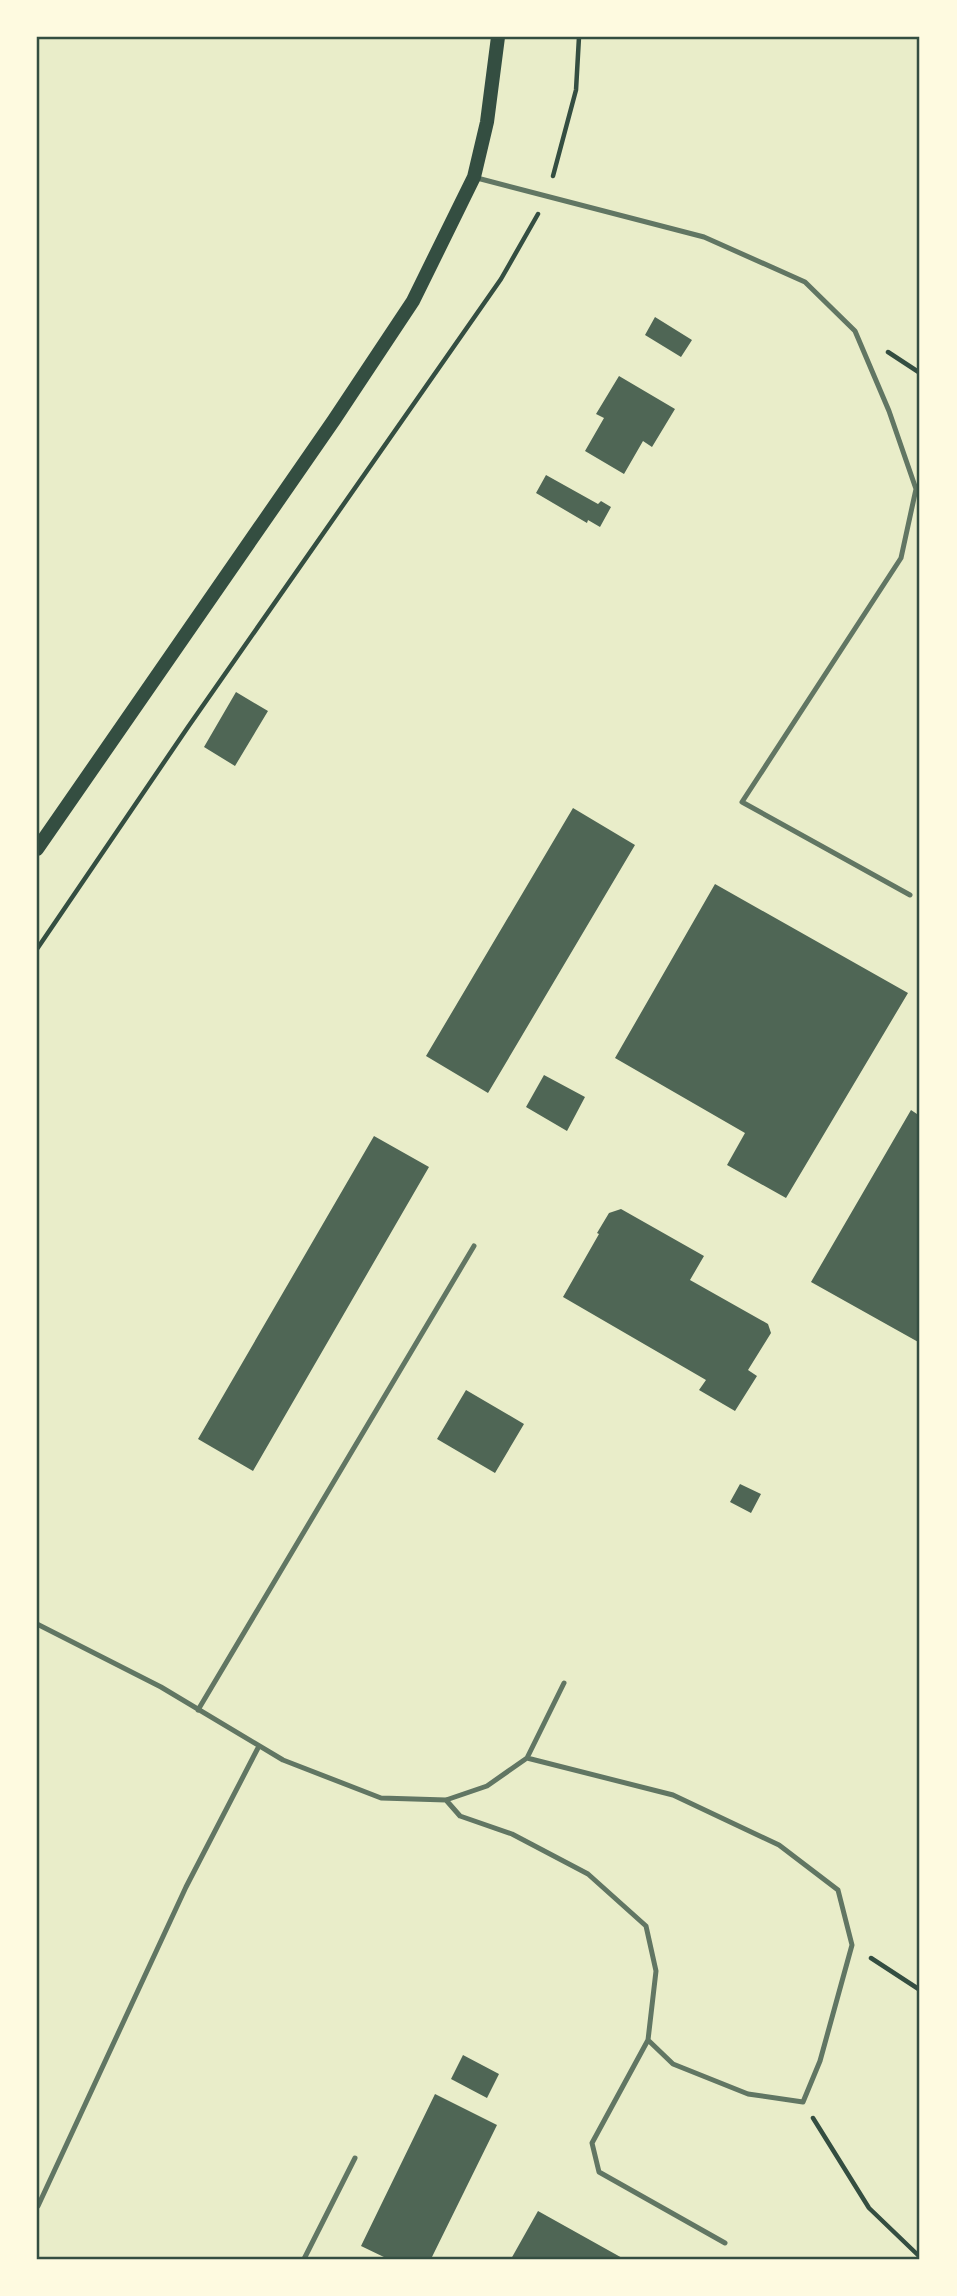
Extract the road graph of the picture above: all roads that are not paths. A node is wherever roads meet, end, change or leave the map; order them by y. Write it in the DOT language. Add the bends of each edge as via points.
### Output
graph roads {
  1 [pos="498,37"];
  2 [pos="474,177"];
  3 [pos="37,849"];
  4 [pos="910,895"];
  5 [pos="474,1247"];
  6 [pos="37,1624"];
  7 [pos="564,1683"];
  8 [pos="198,1710"];
  9 [pos="259,1746"];
  10 [pos="527,1758"];
  11 [pos="446,1800"];
  12 [pos="648,2040"];
  13 [pos="355,2158"];
  14 [pos="38,2206"];
  15 [pos="725,2243"];
  16 [pos="303,2259"];
  1 -- 2 [label="main road" via="487,122"];
  2 -- 3 [label="main road" via="414,301"];
  2 -- 4 [label="lane" via="704,237 805,282 856,331 915,489 901,558 742,802"];
  5 -- 8 [label="lane"];
  6 -- 8 [label="lane"];
  7 -- 10 [label="lane"];
  8 -- 9 [label="lane"];
  9 -- 11 [label="lane" via="381,1798"];
  9 -- 14 [label="lane" via="186,1887"];
  10 -- 11 [label="lane" via="487,1786"];
  10 -- 12 [label="lane" via="673,1795 779,1845 838,1890 852,1945 820,2061 803,2102 748,2094 673,2064"];
  11 -- 12 [label="lane" via="460,1815 512,1834 588,1874 646,1926 656,1971"];
  12 -- 15 [label="lane" via="592,2143 599,2172"];
  13 -- 16 [label="lane"];
}
